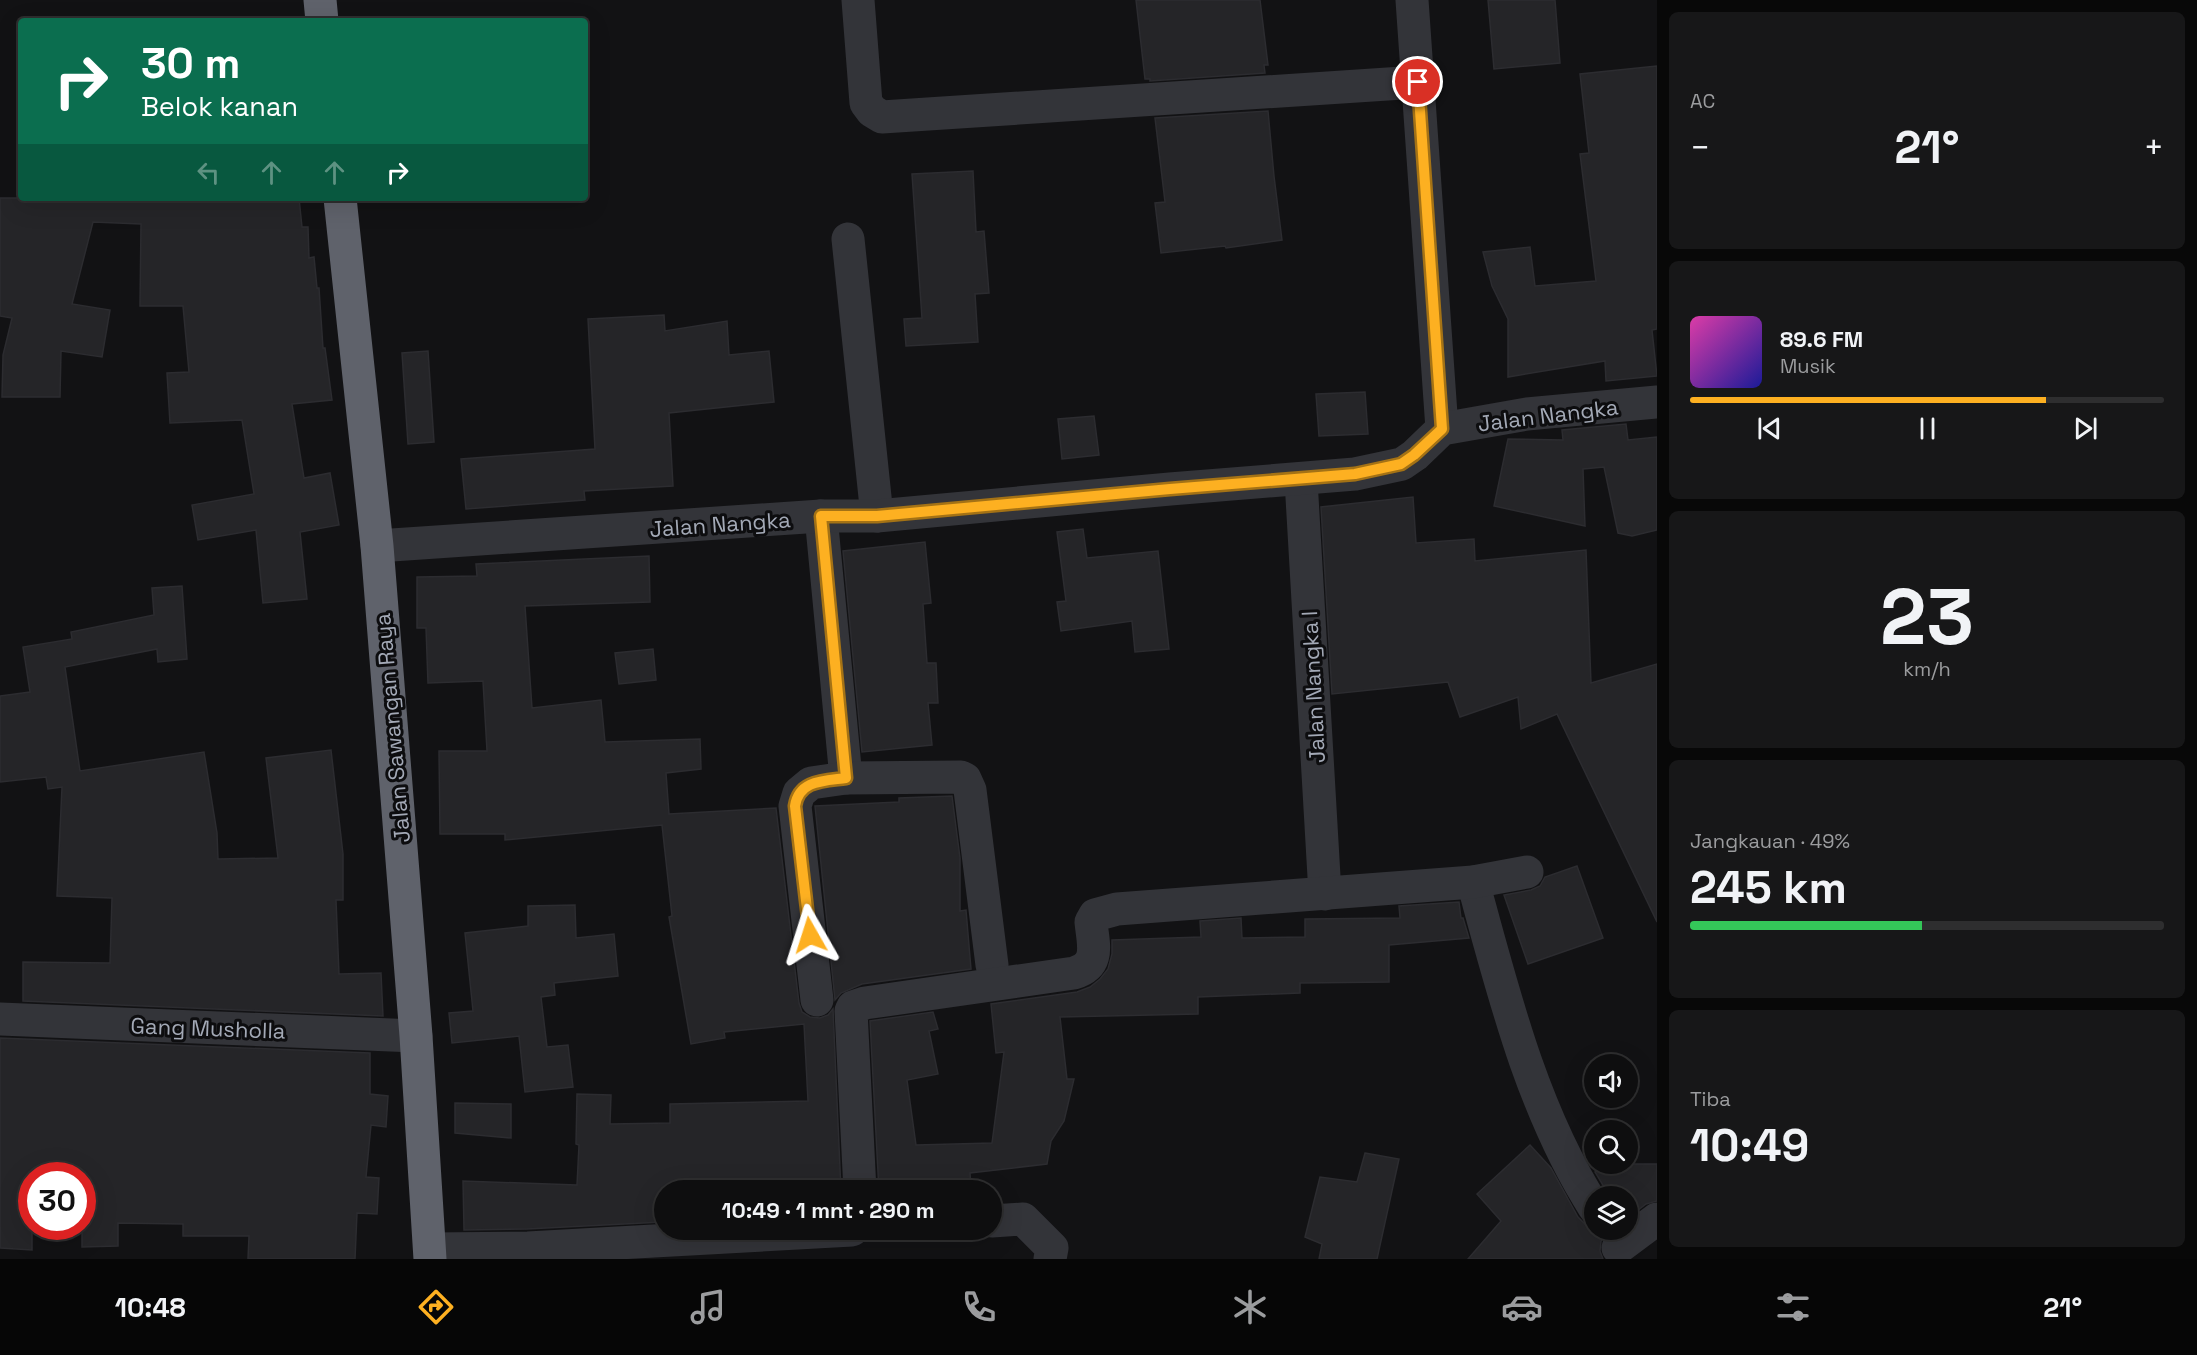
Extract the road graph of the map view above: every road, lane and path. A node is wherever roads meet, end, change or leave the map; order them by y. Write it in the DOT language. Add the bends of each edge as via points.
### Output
graph roads {
  1 [pos="320,0"];
  2 [pos="858,0"];
  3 [pos="1412,0"];
  4 [pos="322,18"];
  5 [pos="1418,82"];
  6 [pos="340,201"];
  7 [pos="848,239"];
  8 [pos="1657,402"];
  9 [pos="1442,429"];
  10 [pos="1301,480"];
  11 [pos="821,516"];
  12 [pos="877,516"];
  13 [pos="377,546"];
  14 [pos="846,778"];
  15 [pos="1527,872"];
  16 [pos="1473,882"];
  17 [pos="1325,894"];
  18 [pos="992,965"];
  19 [pos="817,1000"];
  20 [pos="0,1019"];
  21 [pos="416,1036"];
  22 [pos="859,1180"];
  23 [pos="1584,1191"];
  24 [pos="1657,1219"];
  25 [pos="1002,1220"];
  26 [pos="672,1240"];
  27 [pos="1611,1246"];
  28 [pos="430,1254"];
  29 [pos="1050,1259"];
  1 -- 4 [label="highway"];
  2 -- 5 [label="street" via="866,103 882,117"];
  3 -- 5 [label="street"];
  5 -- 9 [label="street"];
  6 -- 13 [label="highway, Jalan Sawangan Raya"];
  7 -- 12 [label="street"];
  8 -- 9 [label="street, Jalan Nangka" via="1527,414"];
  9 -- 10 [label="street, Jalan Nangka" via="1401,464"];
  10 -- 12 [label="street, Jalan Nangka"];
  10 -- 17 [label="street, Jalan Nangka I"];
  11 -- 12 [label="street, Jalan Nangka"];
  11 -- 13 [label="street, Jalan Nangka"];
  11 -- 14 [label="street"];
  13 -- 21 [label="highway, Jalan Sawangan Raya"];
  14 -- 18 [label="street" via="965,779 970,790"];
  14 -- 19 [label="street" via="811,783 799,793 795,806"];
  15 -- 16 [label="street"];
  16 -- 17 [label="street"];
  16 -- 23 [label="street" via="1534,1080 1561,1148"];
  17 -- 22 [label="street" via="1117,909 1095,915 1090,922 1093,958 1085,969 853,1006 850,1011"];
  20 -- 21 [label="street, Gang Musholla"];
  21 -- 28 [label="highway, Jalan Sawangan Raya"];
  24 -- 27 [label="street"];
  25 -- 29 [label="street" via="1023,1219 1052,1248"];
  26 -- 28 [label="street"];
}
